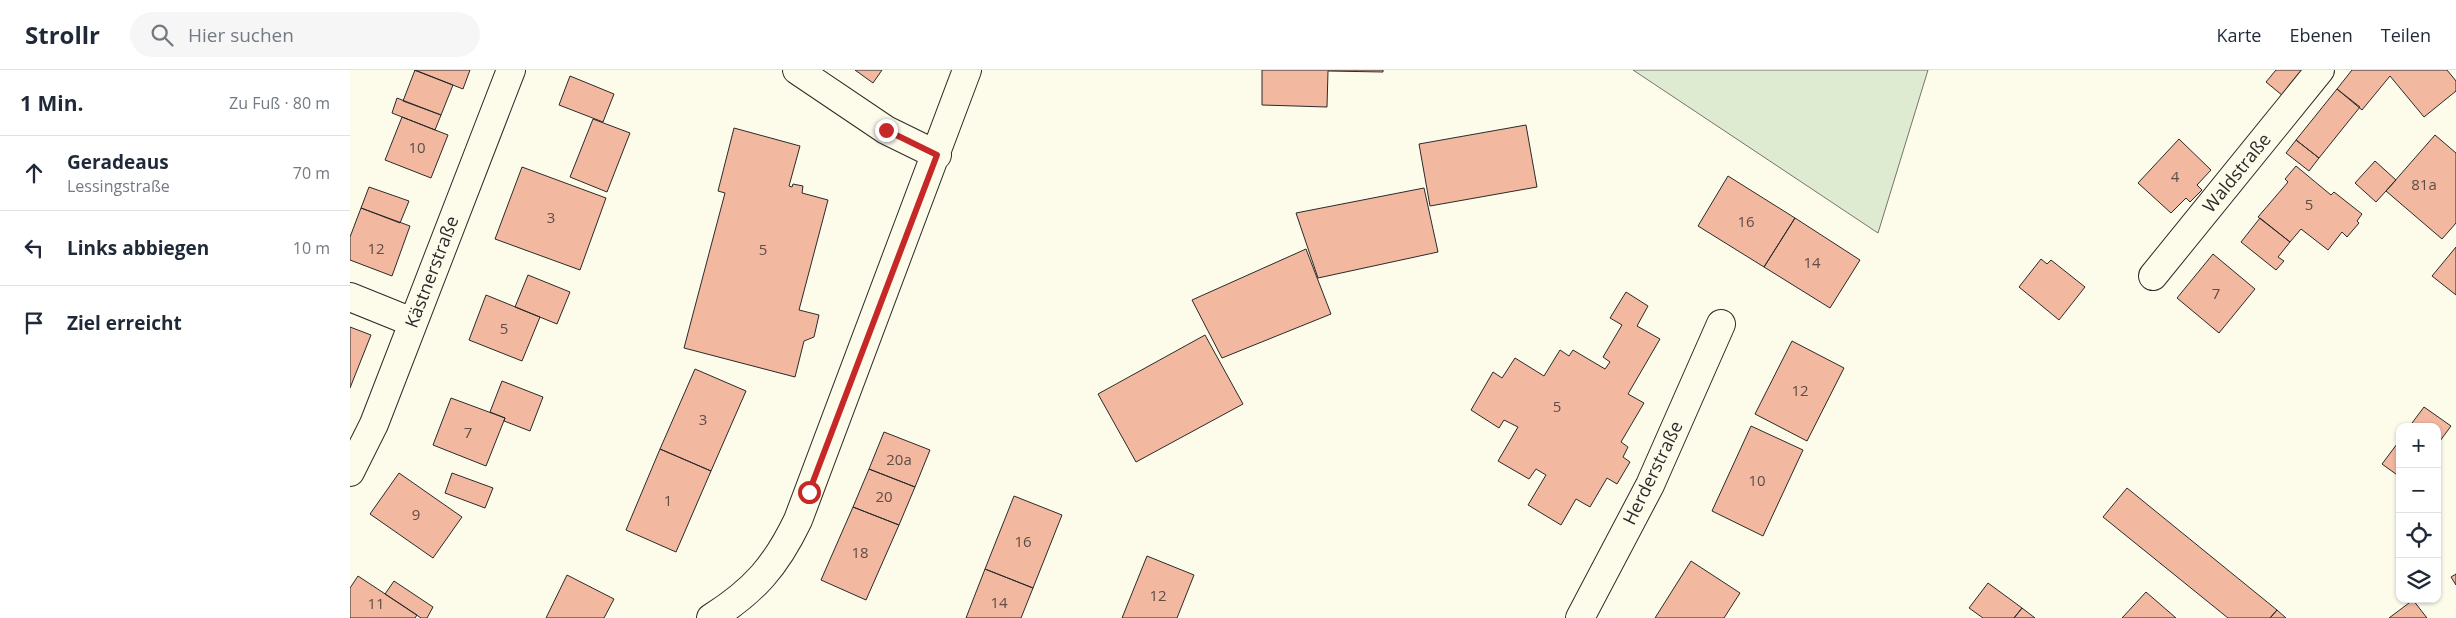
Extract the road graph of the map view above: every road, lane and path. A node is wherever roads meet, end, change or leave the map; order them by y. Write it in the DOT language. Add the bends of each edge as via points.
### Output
graph roads {
  1 [pos="511,70"];
  2 [pos="797,70"];
  3 [pos="967,70"];
  4 [pos="2320,70"];
  5 [pos="937,155"];
  6 [pos="2153,276"];
  7 [pos="350,297"];
  8 [pos="412,322"];
  9 [pos="1722,324"];
  10 [pos="350,472"];
  11 [pos="725,615"];
  12 [pos="1580,618"];
  1 -- 8 [label="street, Kästnerstraße"];
  2 -- 5 [label="street" via="886,130"];
  3 -- 5 [label="street"];
  4 -- 6 [label="street, Waldstraße"];
  5 -- 11 [label="street" via="798,520 772,567"];
  7 -- 8 [label="street"];
  8 -- 10 [label="street, Kästnerstraße" via="374,424"];
  9 -- 12 [label="street, Herderstraße" via="1650,484"];
}
